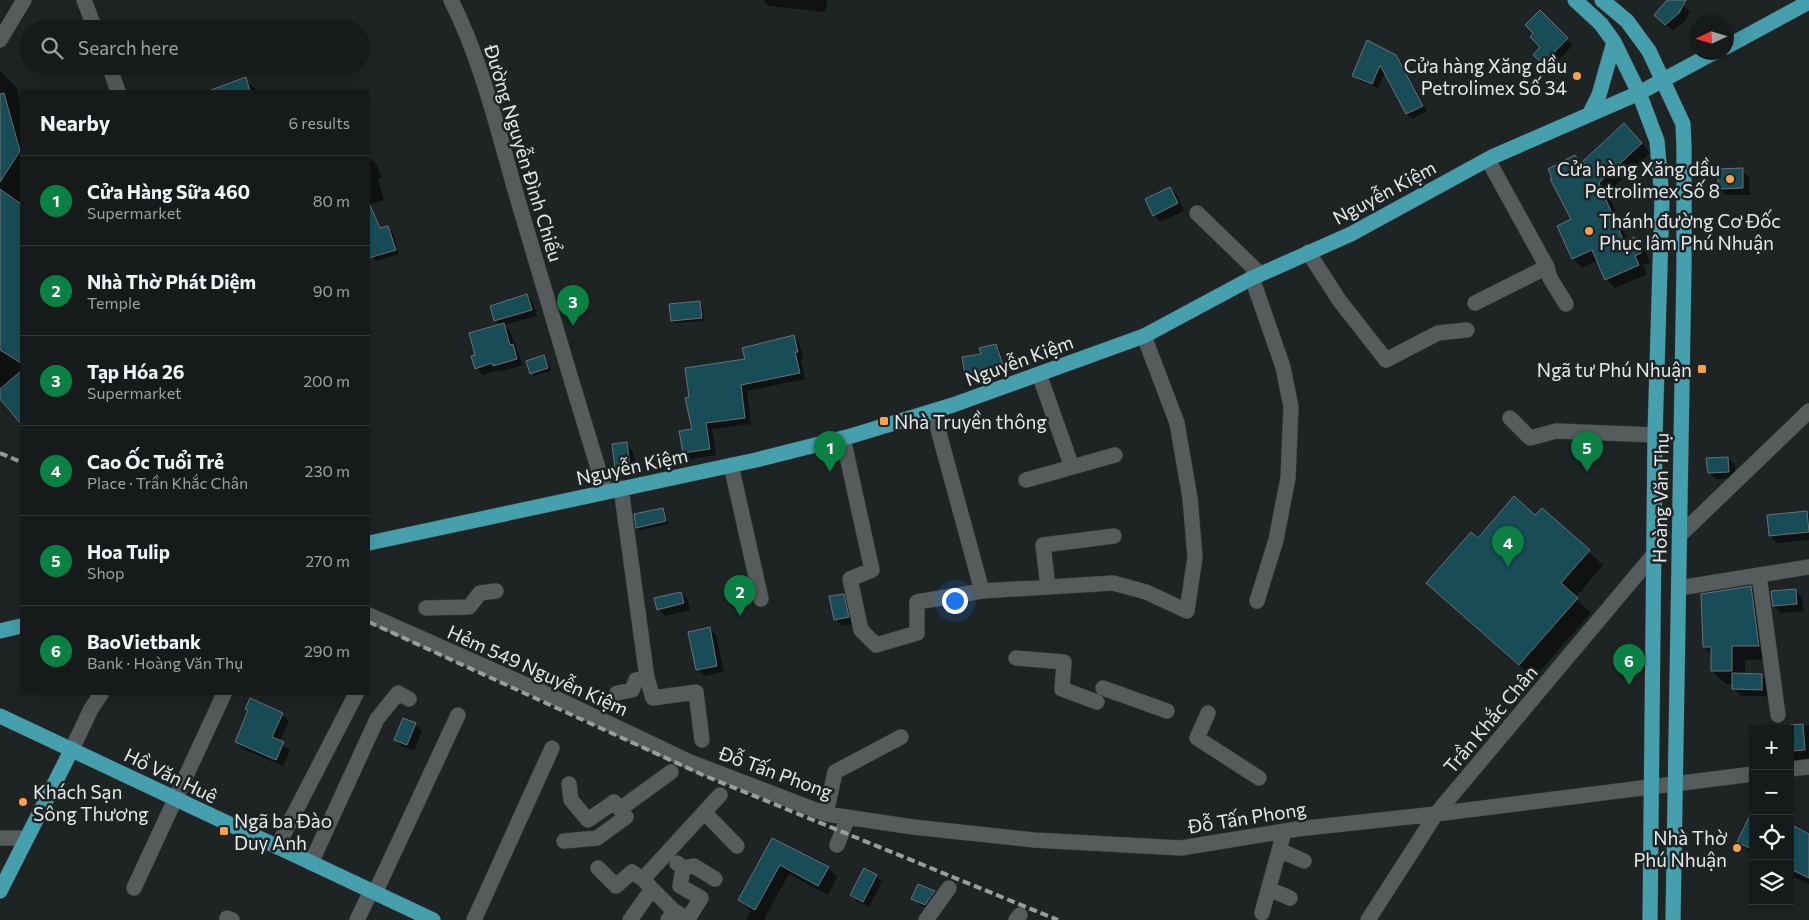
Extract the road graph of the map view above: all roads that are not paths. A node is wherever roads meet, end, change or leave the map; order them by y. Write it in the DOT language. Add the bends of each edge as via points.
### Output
graph roads {
  1 [pos="24,0"];
  2 [pos="84,0"];
  3 [pos="451,0"];
  4 [pos="1575,0"];
  5 [pos="1602,0"];
  6 [pos="1809,2"];
  7 [pos="92,20"];
  8 [pos="0,40"];
  9 [pos="1614,42"];
  10 [pos="1734,42"];
  11 [pos="1700,60"];
  12 [pos="112,75"];
  13 [pos="1663,80"];
  14 [pos="118,90"];
  15 [pos="1639,93"];
  16 [pos="1589,115"];
  17 [pos="1488,160"];
  18 [pos="1197,213"];
  19 [pos="1308,252"];
  20 [pos="1548,267"];
  21 [pos="1256,276"];
  22 [pos="1475,303"];
  23 [pos="1566,304"];
  24 [pos="1467,330"];
  25 [pos="1144,336"];
  26 [pos="1039,374"];
  27 [pos="933,411"];
  28 [pos="1809,411"];
  29 [pos="1510,418"];
  30 [pos="1655,436"];
  31 [pos="843,438"];
  32 [pos="1115,455"];
  33 [pos="731,465"];
  34 [pos="1072,467"];
  35 [pos="1026,480"];
  36 [pos="621,488"];
  37 [pos="605,491"];
  38 [pos="1114,536"];
  39 [pos="1679,536"];
  40 [pos="370,543"];
  41 [pos="1655,553"];
  42 [pos="1809,567"];
  43 [pos="1759,575"];
  44 [pos="1048,587"];
  45 [pos="1678,588"];
  46 [pos="496,591"];
  47 [pos="982,591"];
  48 [pos="761,599"];
  49 [pos="1258,600"];
  50 [pos="426,608"];
  51 [pos="370,615"];
  52 [pos="20,626"];
  53 [pos="0,630"];
  54 [pos="1016,658"];
  55 [pos="647,678"];
  56 [pos="1103,688"];
  57 [pos="617,693"];
  58 [pos="100,695"];
  59 [pos="224,695"];
  60 [pos="355,695"];
  61 [pos="410,699"];
  62 [pos="1097,702"];
  63 [pos="1167,711"];
  64 [pos="1208,713"];
  65 [pos="458,715"];
  66 [pos="1778,715"];
  67 [pos="0,716"];
  68 [pos="901,737"];
  69 [pos="702,740"];
  70 [pos="72,748"];
  71 [pos="552,748"];
  72 [pos="690,762"];
  73 [pos="1809,767"];
  74 [pos="1794,769"];
  75 [pos="671,772"];
  76 [pos="1749,775"];
  77 [pos="1259,778"];
  78 [pos="569,784"];
  79 [pos="1675,784"];
  80 [pos="1651,787"];
  81 [pos="720,795"];
  82 [pos="175,800"];
  83 [pos="620,809"];
  84 [pos="704,812"];
  85 [pos="826,814"];
  86 [pos="1436,814"];
  87 [pos="848,817"];
  88 [pos="1284,832"];
  89 [pos="0,838"];
  90 [pos="28,838"];
  91 [pos="564,841"];
  92 [pos="837,844"];
  93 [pos="737,846"];
  94 [pos="277,847"];
  95 [pos="1279,850"];
  96 [pos="666,854"];
  97 [pos="1304,861"];
  98 [pos="311,863"];
  99 [pos="598,868"];
  100 [pos="683,868"];
  101 [pos="715,879"];
  102 [pos="647,884"];
  103 [pos="1,887"];
  104 [pos="134,888"];
  105 [pos="948,888"];
  106 [pos="1269,889"];
  107 [pos="373,892"];
  108 [pos="1290,898"];
  109 [pos="1262,913"];
  110 [pos="671,915"];
  111 [pos="358,920"];
  112 [pos="433,920"];
  113 [pos="474,920"];
  114 [pos="630,920"];
  115 [pos="926,920"];
  116 [pos="1368,920"];
  117 [pos="1650,920"];
  118 [pos="1673,920"];
  1 -- 8 [label="street"];
  2 -- 7 [label="street"];
  3 -- 37 [label="street, Đường Nguyễn Đình Chiểu" via="465,28 484,83"];
  4 -- 9 [label="main road, Hoàng Văn Thụ" via="1601,24"];
  5 -- 13 [label="main road, Hoàng Văn Thụ" via="1627,21 1649,51"];
  6 -- 10 [label="main road"];
  9 -- 15 [label="main road, Hoàng Văn Thụ"];
  9 -- 16 [label="main road" via="1600,95"];
  11 -- 13 [label="main road, Nguyễn Kiệm"];
  12 -- 14 [label="street"];
  13 -- 15 [label="main road, Nguyễn Kiệm"];
  13 -- 39 [label="main road, Hoàng Văn Thụ" via="1683,124 1684,147"];
  15 -- 16 [label="main road, Nguyễn Kiệm"];
  15 -- 30 [label="main road, Hoàng Văn Thụ" via="1657,141 1662,199"];
  16 -- 17 [label="main road, Nguyễn Kiệm"];
  17 -- 19 [label="main road, Nguyễn Kiệm" via="1351,234"];
  17 -- 20 [label="street"];
  18 -- 21 [label="street"];
  19 -- 21 [label="main road, Nguyễn Kiệm"];
  19 -- 24 [label="street" via="1339,300 1386,360 1438,333"];
  20 -- 22 [label="street"];
  20 -- 23 [label="street" via="1550,278"];
  21 -- 25 [label="main road, Nguyễn Kiệm"];
  21 -- 49 [label="street" via="1283,367 1291,407 1288,478 1276,540"];
  25 -- 26 [label="main road, Nguyễn Kiệm"];
  25 -- 44 [label="street" via="1177,423 1190,498 1195,557 1187,611 1146,592 1113,583"];
  26 -- 27 [label="main road, Nguyễn Kiệm"];
  26 -- 34 [label="street"];
  27 -- 31 [label="main road, Nguyễn Kiệm"];
  27 -- 47 [label="street"];
  28 -- 39 [label="street"];
  29 -- 30 [label="street" via="1530,438 1556,431"];
  30 -- 41 [label="main road, Hoàng Văn Thụ"];
  31 -- 33 [label="main road, Nguyễn Kiệm"];
  31 -- 47 [label="street" via="872,570 850,579 862,630 876,645 916,633 917,602"];
  32 -- 34 [label="street"];
  33 -- 36 [label="main road, Nguyễn Kiệm"];
  33 -- 48 [label="street"];
  34 -- 35 [label="street"];
  36 -- 37 [label="main road, Nguyễn Kiệm"];
  36 -- 55 [label="street"];
  37 -- 40 [label="main road, Nguyễn Kiệm"];
  38 -- 44 [label="street" via="1043,545"];
  39 -- 45 [label="main road, Hoàng Văn Thụ"];
  41 -- 80 [label="main road, Hoàng Văn Thụ"];
  41 -- 86 [label="street, Trần Khắc Chân"];
  42 -- 43 [label="street"];
  43 -- 45 [label="street"];
  43 -- 66 [label="street"];
  44 -- 47 [label="street"];
  45 -- 79 [label="main road, Hoàng Văn Thụ"];
  46 -- 50 [label="street" via="480,593 469,608"];
  51 -- 72 [label="street, Hẻm 549 Nguyễn Kiệm"];
  52 -- 53 [label="main road"];
  54 -- 62 [label="street" via="1064,662 1062,689"];
  55 -- 57 [label="street" via="636,680 632,690"];
  55 -- 69 [label="street" via="653,698 696,692"];
  56 -- 63 [label="street"];
  58 -- 70 [label="street"];
  59 -- 82 [label="street"];
  60 -- 94 [label="street"];
  61 -- 98 [label="street" via="398,693 377,719"];
  64 -- 77 [label="street" via="1196,738"];
  65 -- 107 [label="street"];
  67 -- 70 [label="main road, Hồ Văn Huê"];
  68 -- 85 [label="street" via="836,772"];
  70 -- 82 [label="main road, Hồ Văn Huê"];
  70 -- 90 [label="main road"];
  71 -- 113 [label="street"];
  72 -- 85 [label="street, Đỗ Tấn Phong"];
  73 -- 74 [label="street"];
  75 -- 83 [label="street"];
  76 -- 79 [label="street, Đỗ Tấn Phong"];
  78 -- 83 [label="street" via="571,800 588,820 614,802"];
  79 -- 80 [label="street, Đỗ Tấn Phong"];
  79 -- 118 [label="main road, Hoàng Văn Thụ"];
  80 -- 86 [label="street, Đỗ Tấn Phong"];
  80 -- 117 [label="main road, Hoàng Văn Thụ"];
  81 -- 84 [label="street"];
  82 -- 94 [label="main road, Hồ Văn Huê"];
  82 -- 104 [label="street"];
  83 -- 91 [label="street" via="626,817 597,838"];
  84 -- 93 [label="street"];
  84 -- 96 [label="street"];
  85 -- 87 [label="street, Đỗ Tấn Phong"];
  86 -- 88 [label="street, Đỗ Tấn Phong"];
  86 -- 116 [label="street, Trần Khắc Chân"];
  87 -- 88 [label="street, Đỗ Tấn Phong" via="1034,840 1181,848"];
  87 -- 92 [label="street, Đỗ Tấn Phong"];
  88 -- 95 [label="street"];
  89 -- 90 [label="street"];
  90 -- 103 [label="main road"];
  94 -- 98 [label="main road, Hồ Văn Huê"];
  95 -- 97 [label="street"];
  95 -- 106 [label="street"];
  96 -- 100 [label="street"];
  96 -- 102 [label="street"];
  98 -- 107 [label="main road, Hồ Văn Huê"];
  99 -- 102 [label="street" via="616,886 632,872"];
  100 -- 101 [label="street" via="694,866"];
  100 -- 110 [label="street" via="680,886 701,898 688,919"];
  102 -- 110 [label="street"];
  102 -- 114 [label="street"];
  105 -- 115 [label="street"];
  106 -- 108 [label="street"];
  106 -- 109 [label="street"];
  107 -- 111 [label="street"];
  107 -- 112 [label="main road, Hồ Văn Huê"];
}
